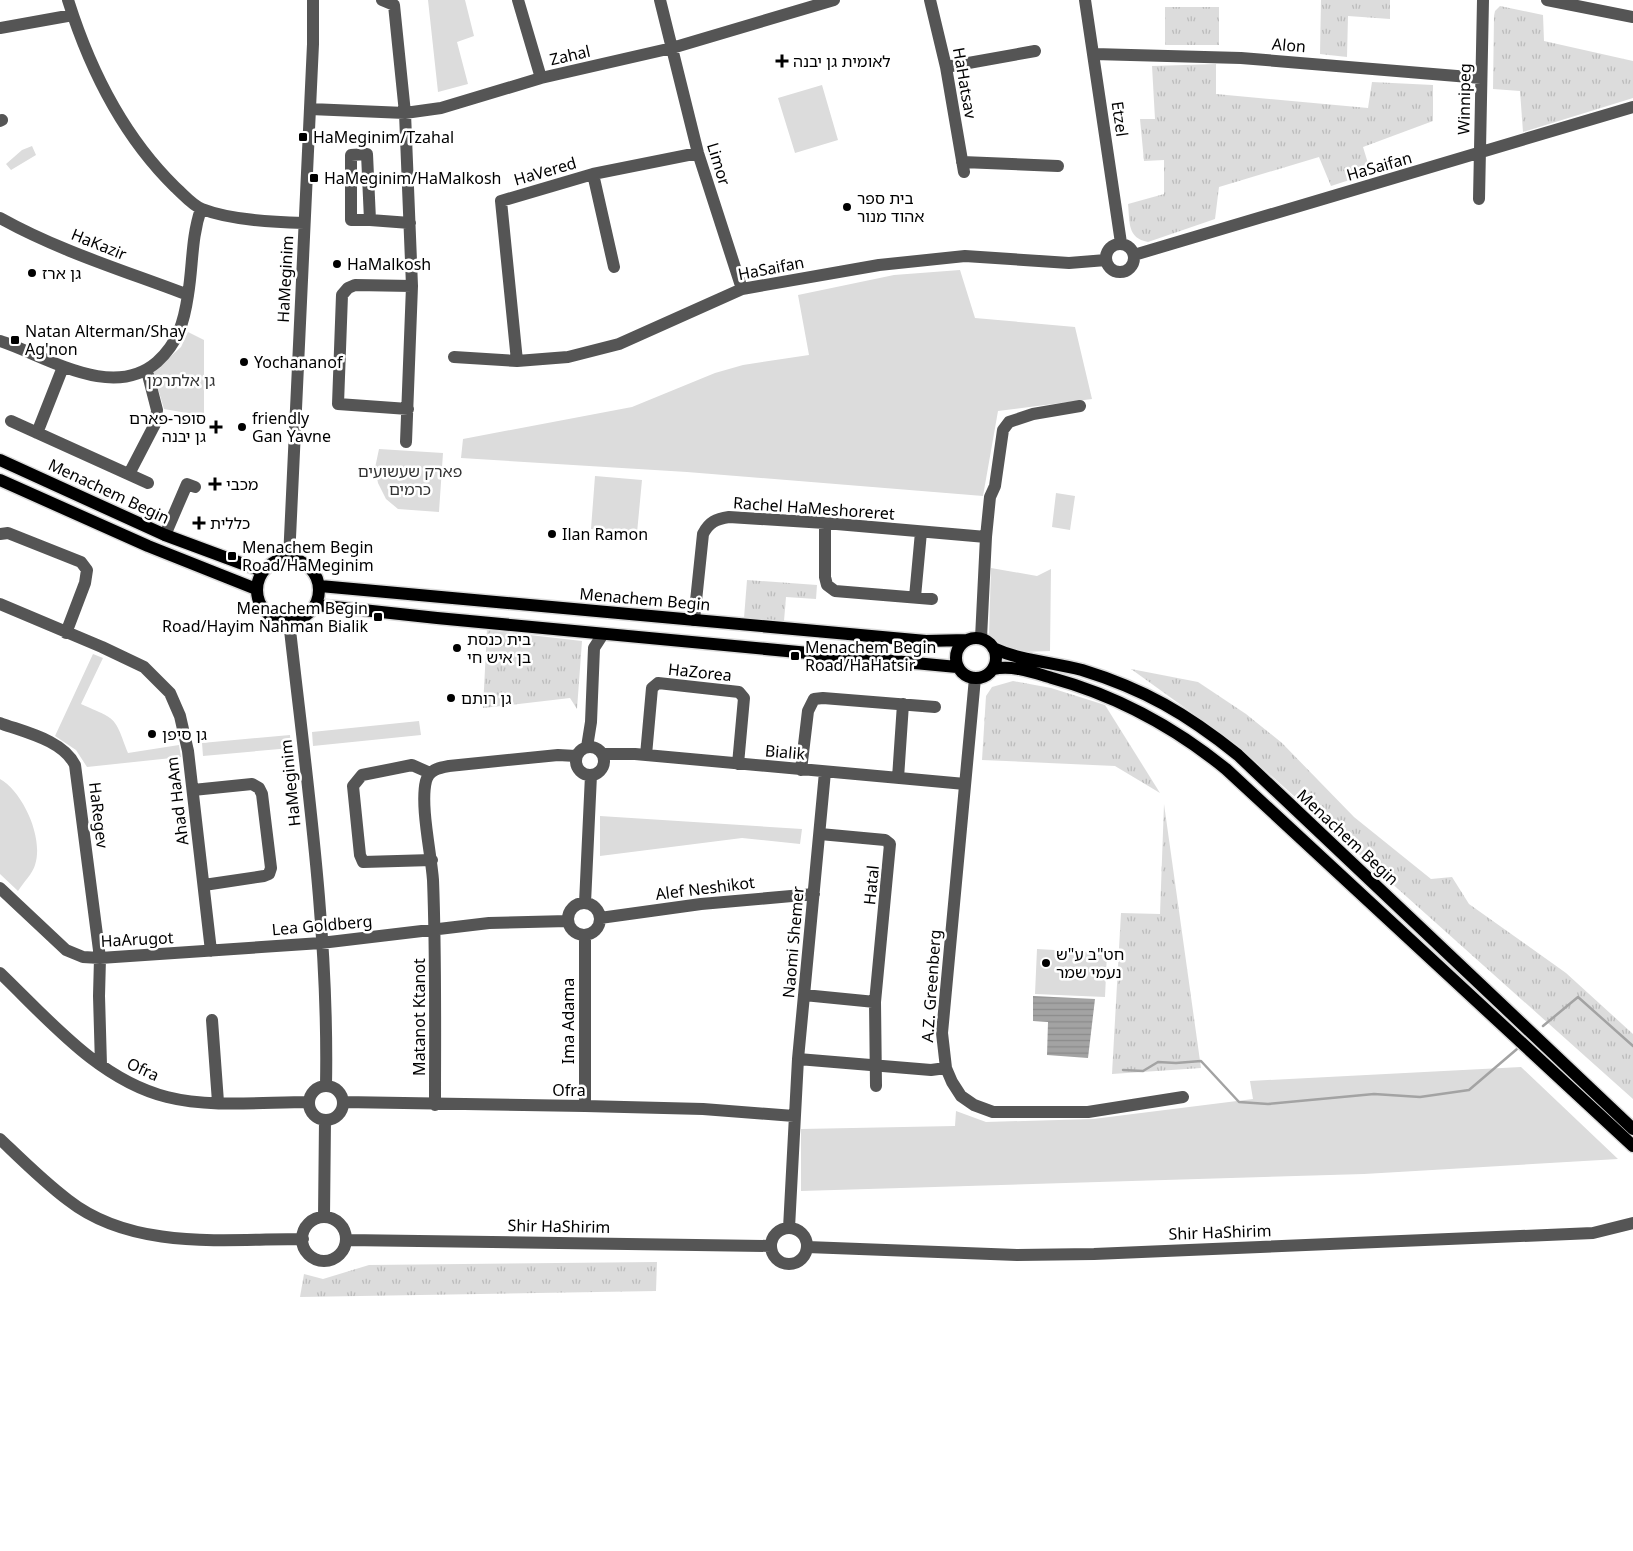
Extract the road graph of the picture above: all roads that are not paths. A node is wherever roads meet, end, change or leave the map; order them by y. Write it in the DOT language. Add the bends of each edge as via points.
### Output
graph roads {
  1 [pos="68,0"];
  2 [pos="313,0"];
  3 [pos="382,0"];
  4 [pos="518,0"];
  5 [pos="660,0"];
  6 [pos="834,0"];
  7 [pos="930,0"];
  8 [pos="1085,0"];
  9 [pos="1483,0"];
  10 [pos="1547,0"];
  11 [pos="796,5"];
  12 [pos="73,15"];
  13 [pos="1633,18"];
  14 [pos="0,27"];
  15 [pos="672,48"];
  16 [pos="1035,51"];
  17 [pos="1094,54"];
  18 [pos="946,67"];
  19 [pos="541,78"];
  20 [pos="1481,78"];
  21 [pos="1633,107"];
  22 [pos="310,109"];
  23 [pos="405,113"];
  24 [pos="698,153"];
  25 [pos="1479,153"];
  26 [pos="1058,166"];
  27 [pos="593,174"];
  28 [pos="1479,199"];
  29 [pos="201,209"];
  30 [pos="0,218"];
  31 [pos="370,220"];
  32 [pos="304,223"];
  33 [pos="410,223"];
  34 [pos="1121,243"];
  35 [pos="1134,255"];
  36 [pos="1106,260"];
  37 [pos="614,267"];
  38 [pos="412,286"];
  39 [pos="742,289"];
  40 [pos="188,295"];
  41 [pos="0,341"];
  42 [pos="454,357"];
  43 [pos="517,361"];
  44 [pos="63,367"];
  45 [pos="147,371"];
  46 [pos="1080,406"];
  47 [pos="408,409"];
  48 [pos="11,421"];
  49 [pos="37,433"];
  50 [pos="406,442"];
  51 [pos="0,460"];
  52 [pos="129,474"];
  53 [pos="0,480"];
  54 [pos="148,482"];
  55 [pos="195,487"];
  56 [pos="825,523"];
  57 [pos="921,532"];
  58 [pos="0,534"];
  59 [pos="165,535"];
  60 [pos="986,537"];
  61 [pos="289,560"];
  62 [pos="262,571"];
  63 [pos="320,586"];
  64 [pos="256,589"];
  65 [pos="915,597"];
  66 [pos="932,599"];
  67 [pos="0,604"];
  68 [pos="316,604"];
  69 [pos="694,620"];
  70 [pos="289,621"];
  71 [pos="66,633"];
  72 [pos="584,633"];
  73 [pos="602,634"];
  74 [pos="981,638"];
  75 [pos="967,640"];
  76 [pos="594,648"];
  77 [pos="993,648"];
  78 [pos="958,667"];
  79 [pos="993,669"];
  80 [pos="975,678"];
  81 [pos="903,704"];
  82 [pos="936,707"];
  83 [pos="0,723"];
  84 [pos="595,750"];
  85 [pos="576,756"];
  86 [pos="646,756"];
  87 [pos="738,764"];
  88 [pos="802,770"];
  89 [pos="825,772"];
  90 [pos="430,773"];
  91 [pos="591,775"];
  92 [pos="898,778"];
  93 [pos="965,784"];
  94 [pos="193,790"];
  95 [pos="820,834"];
  96 [pos="432,860"];
  97 [pos="204,885"];
  98 [pos="0,888"];
  99 [pos="814,894"];
  100 [pos="585,903"];
  101 [pos="600,918"];
  102 [pos="568,921"];
  103 [pos="435,930"];
  104 [pos="585,936"];
  105 [pos="322,942"];
  106 [pos="211,951"];
  107 [pos="100,958"];
  108 [pos="0,973"];
  109 [pos="804,995"];
  110 [pos="875,1002"];
  111 [pos="212,1020"];
  112 [pos="798,1059"];
  113 [pos="101,1065"];
  114 [pos="876,1066"];
  115 [pos="946,1068"];
  116 [pos="326,1086"];
  117 [pos="876,1086"];
  118 [pos="1183,1097"];
  119 [pos="218,1102"];
  120 [pos="309,1102"];
  121 [pos="343,1102"];
  122 [pos="435,1105"];
  123 [pos="585,1106"];
  124 [pos="794,1116"];
  125 [pos="325,1120"];
  126 [pos="1633,1129"];
  127 [pos="0,1140"];
  128 [pos="1633,1146"];
  129 [pos="324,1217"];
  130 [pos="1633,1223"];
  131 [pos="789,1228"];
  132 [pos="303,1239"];
  133 [pos="346,1240"];
  134 [pos="771,1246"];
  135 [pos="807,1247"];
  1 -- 12 [label="street"];
  2 -- 22 [label="street, HaMeginim"];
  3 -- 23 [label="street" via="394,5"];
  4 -- 19 [label="street"];
  5 -- 15 [label="street, Limor"];
  6 -- 11 [label="street, Zahal"];
  7 -- 18 [label="street, HaHatsav"];
  8 -- 17 [label="street, Etzel"];
  9 -- 20 [label="street, Winnipeg"];
  10 -- 13 [label="street"];
  11 -- 15 [label="street, Zahal"];
  12 -- 14 [label="street"];
  12 -- 29 [label="street" via="116,114 167,179"];
  15 -- 19 [label="street, Zahal"];
  15 -- 24 [label="street, Limor"];
  16 -- 18 [label="street"];
  17 -- 20 [label="street, Alon" via="1241,58"];
  17 -- 34 [label="street, Etzel"];
  18 -- 26 [label="street, HaHatsav" via="963,167"];
  19 -- 23 [label="street, Zahal" via="471,101"];
  20 -- 25 [label="street, Winnipeg"];
  21 -- 25 [label="street, HaSaifan"];
  22 -- 23 [label="street, Zahal"];
  22 -- 32 [label="street, HaMeginim"];
  23 -- 33 [label="street"];
  24 -- 27 [label="street, HaVered"];
  24 -- 39 [label="street, Limor"];
  25 -- 28 [label="street, Winnipeg"];
  25 -- 35 [label="street, HaSaifan"];
  27 -- 37 [label="street"];
  27 -- 43 [label="street, HaVered" via="501,201"];
  29 -- 32 [label="street" via="257,220"];
  29 -- 40 [label="street" via="194,228"];
  30 -- 40 [label="street, HaKazir" via="35,236"];
  31 -- 31 [label="street" via="351,220 351,155 367,154"];
  31 -- 33 [label="street"];
  32 -- 61 [label="street, HaMeginim"];
  33 -- 38 [label="street"];
  34 -- 35 [label="street"];
  34 -- 36 [label="street" via="1110,247"];
  35 -- 36 [label="street" via="1132,266 1124,272 1114,271"];
  36 -- 39 [label="street, HaSaifan" via="1069,263 965,256 879,266"];
  38 -- 47 [label="street"];
  38 -- 47 [label="street" via="355,285 342,295 338,387 338,404"];
  39 -- 43 [label="street, HaSaifan" via="618,344 568,358"];
  40 -- 45 [label="street" via="178,337"];
  41 -- 44 [label="street"];
  42 -- 43 [label="street, HaSaifan"];
  44 -- 45 [label="street" via="114,378"];
  44 -- 49 [label="street"];
  45 -- 52 [label="street" via="157,410 156,422"];
  46 -- 60 [label="street" via="1033,414 1009,422 1003,430"];
  47 -- 50 [label="street"];
  48 -- 49 [label="street"];
  49 -- 52 [label="street"];
  51 -- 59 [label="main road, Menachem Begin"];
  52 -- 54 [label="street"];
  53 -- 64 [label="main road, Menachem Begin" via="148,546"];
  55 -- 59 [label="street" via="187,484"];
  56 -- 57 [label="street, Rachel HaMeshoreret"];
  56 -- 65 [label="street" via="825,577 827,585 834,591"];
  56 -- 69 [label="street, Rachel HaMeshoreret" via="729,517 716,519 707,525 703,534"];
  57 -- 60 [label="street, Rachel HaMeshoreret"];
  57 -- 65 [label="street"];
  58 -- 71 [label="street" via="8,533 81,562 87,570"];
  59 -- 62 [label="main road, Menachem Begin"];
  60 -- 74 [label="street"];
  61 -- 62 [label="main road" via="279,560"];
  61 -- 63 [label="main road" via="310,567"];
  62 -- 64 [label="main road"];
  63 -- 68 [label="main road"];
  63 -- 69 [label="main road, Menachem Begin"];
  64 -- 70 [label="main road" via="266,611 278,619"];
  65 -- 66 [label="street"];
  67 -- 71 [label="street, Ahad HaAm"];
  68 -- 70 [label="main road" via="300,619"];
  68 -- 72 [label="main road"];
  69 -- 75 [label="main road, Menachem Begin" via="926,641"];
  70 -- 105 [label="street, HaMeginim"];
  71 -- 94 [label="street, Ahad HaAm" via="144,667 170,692 180,716"];
  72 -- 73 [label="main road"];
  72 -- 76 [label="street"];
  73 -- 76 [label="street"];
  73 -- 78 [label="main road"];
  74 -- 75 [label="main road"];
  74 -- 77 [label="main road"];
  75 -- 78 [label="main road" via="957,649"];
  76 -- 84 [label="street" via="590,722"];
  77 -- 79 [label="main road" via="996,659"];
  77 -- 126 [label="main road, Menachem Begin" via="1011,656 1081,670 1132,686 1199,724 1238,755"];
  78 -- 80 [label="main road"];
  79 -- 80 [label="main road"];
  79 -- 128 [label="main road, Menachem Begin" via="1010,667 1101,692 1189,739 1226,769"];
  80 -- 93 [label="street, A.Z. Greenberg"];
  81 -- 82 [label="street"];
  81 -- 88 [label="street" via="814,700 808,712"];
  81 -- 92 [label="street"];
  83 -- 107 [label="street, HaRegev" via="56,745 71,755 75,765"];
  84 -- 85 [label="street"];
  84 -- 86 [label="street, Bialik"];
  84 -- 91 [label="street" via="603,768"];
  85 -- 90 [label="street" via="449,766 436,768"];
  85 -- 91 [label="street" via="579,770"];
  86 -- 87 [label="street, Bialik"];
  86 -- 87 [label="street, HaZorea" via="652,688 658,684 739,692 744,698"];
  87 -- 88 [label="street, Bialik"];
  88 -- 89 [label="street, Bialik"];
  89 -- 92 [label="street, Bialik"];
  89 -- 95 [label="street, Naomi Shemer"];
  90 -- 96 [label="street" via="424,792"];
  90 -- 96 [label="street" via="412,766 362,775 353,786 363,862"];
  91 -- 100 [label="street"];
  92 -- 93 [label="street, Bialik"];
  93 -- 115 [label="street, A.Z. Greenberg" via="944,1009"];
  94 -- 97 [label="street, Ahad HaAm"];
  94 -- 97 [label="street" via="252,784 259,788 271,868 264,876"];
  95 -- 99 [label="street, Naomi Shemer"];
  95 -- 110 [label="street, Hatal" via="885,840 890,844"];
  96 -- 103 [label="street"];
  97 -- 106 [label="street, Ahad HaAm"];
  98 -- 107 [label="street, HaArugot" via="66,950 83,957"];
  99 -- 101 [label="street, Alef Neshikot" via="701,904"];
  99 -- 109 [label="street, Naomi Shemer"];
  100 -- 101 [label="street" via="594,906"];
  100 -- 102 [label="street" via="573,907"];
  101 -- 104 [label="street" via="597,929"];
  102 -- 103 [label="street" via="489,923"];
  102 -- 104 [label="street" via="574,932"];
  103 -- 105 [label="street, Lea Goldberg"];
  103 -- 122 [label="street, Matanot Ktanot"];
  104 -- 123 [label="street, Ima Adama"];
  105 -- 106 [label="street, Lea Goldberg"];
  105 -- 116 [label="street, HaMeginim" via="327,1025"];
  106 -- 107 [label="street, HaArugot"];
  107 -- 113 [label="street"];
  108 -- 113 [label="street, Ofra"];
  109 -- 110 [label="street"];
  109 -- 112 [label="street, Naomi Shemer"];
  110 -- 114 [label="street, Hatal"];
  111 -- 119 [label="street"];
  112 -- 114 [label="street"];
  112 -- 124 [label="street, Naomi Shemer"];
  113 -- 119 [label="street, Ofra" via="166,1097"];
  114 -- 115 [label="street"];
  114 -- 117 [label="street, Hatal"];
  115 -- 118 [label="street, A.Z. Greenberg" via="961,1096 994,1112 1088,1112"];
  116 -- 120 [label="street" via="317,1088"];
  116 -- 121 [label="street" via="338,1090"];
  119 -- 120 [label="street, Ofra"];
  120 -- 125 [label="street" via="314,1115"];
  121 -- 122 [label="street, Ofra"];
  121 -- 125 [label="street" via="337,1116"];
  122 -- 123 [label="street, Ofra"];
  123 -- 124 [label="street, Ofra" via="703,1109"];
  124 -- 131 [label="street, Naomi Shemer"];
  125 -- 129 [label="street"];
  127 -- 132 [label="street" via="69,1202 143,1235"];
  129 -- 132 [label="street" via="307,1226"];
  129 -- 133 [label="street" via="340,1223"];
  130 -- 135 [label="street, Shir HaShirim" via="1593,1233 1094,1254 1016,1255"];
  131 -- 134 [label="street" via="780,1230"];
  131 -- 135 [label="street" via="802,1232"];
  132 -- 133 [label="street" via="309,1254 323,1261 337,1257"];
  133 -- 134 [label="street, Shir HaShirim"];
  134 -- 135 [label="street" via="776,1259 787,1264 804,1257"];
}
